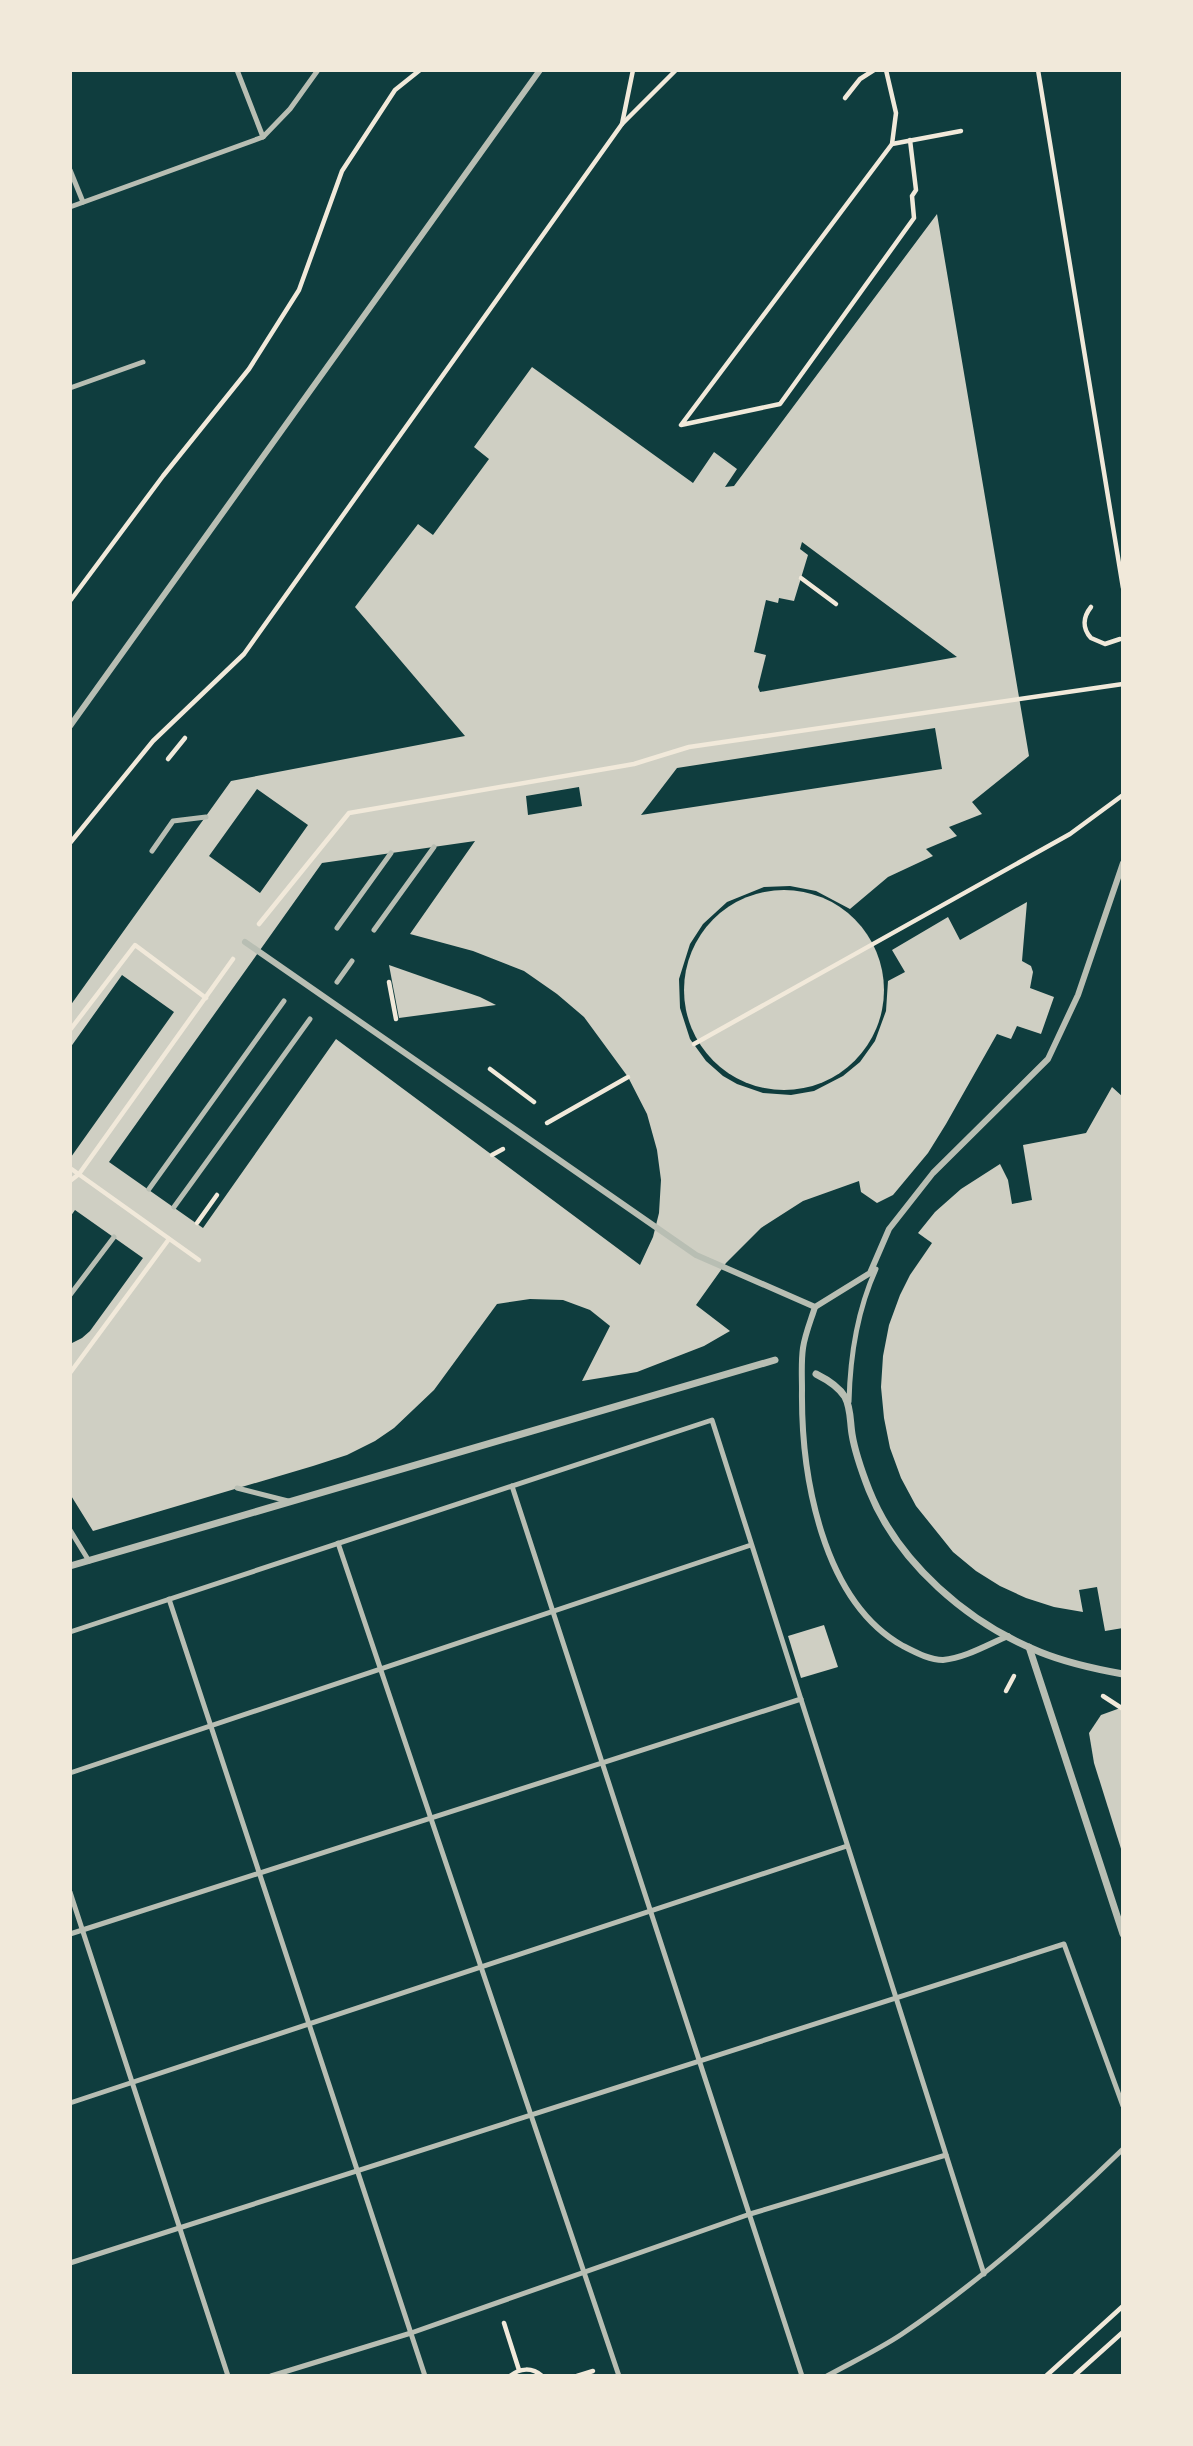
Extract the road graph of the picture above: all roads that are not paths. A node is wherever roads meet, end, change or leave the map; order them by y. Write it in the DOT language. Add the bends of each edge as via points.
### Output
graph roads {
  1 [pos="237,70"];
  2 [pos="318,70"];
  3 [pos="540,70"];
  4 [pos="263,136"];
  5 [pos="70,170"];
  6 [pos="83,202"];
  7 [pos="70,207"];
  8 [pos="144,362"];
  9 [pos="70,388"];
  10 [pos="70,726"];
  11 [pos="206,817"];
  12 [pos="434,847"];
  13 [pos="152,851"];
  14 [pos="391,853"];
  15 [pos="1123,863"];
  16 [pos="337,928"];
  17 [pos="374,930"];
  18 [pos="245,942"];
  19 [pos="352,961"];
  20 [pos="337,982"];
  21 [pos="284,1001"];
  22 [pos="310,1019"];
  23 [pos="149,1189"];
  24 [pos="174,1207"];
  25 [pos="114,1237"];
  26 [pos="876,1269"];
  27 [pos="70,1295"];
  28 [pos="816,1307"];
  29 [pos="775,1360"];
  30 [pos="816,1374"];
  31 [pos="849,1409"];
  32 [pos="512,1486"];
  33 [pos="237,1488"];
  34 [pos="290,1502"];
  35 [pos="70,1530"];
  36 [pos="338,1543"];
  37 [pos="751,1545"];
  38 [pos="89,1561"];
  39 [pos="70,1566"];
  40 [pos="169,1600"];
  41 [pos="552,1612"];
  42 [pos="70,1632"];
  43 [pos="1008,1636"];
  44 [pos="1029,1647"];
  45 [pos="381,1669"];
  46 [pos="1123,1674"];
  47 [pos="801,1699"];
  48 [pos="211,1726"];
  49 [pos="602,1763"];
  50 [pos="70,1773"];
  51 [pos="431,1818"];
  52 [pos="848,1846"];
  53 [pos="259,1873"];
  54 [pos="70,1892"];
  55 [pos="651,1911"];
  56 [pos="82,1930"];
  57 [pos="70,1934"];
  58 [pos="1123,1934"];
  59 [pos="481,1967"];
  60 [pos="896,1998"];
  61 [pos="309,2025"];
  62 [pos="699,2061"];
  63 [pos="132,2083"];
  64 [pos="70,2104"];
  65 [pos="1123,2106"];
  66 [pos="531,2115"];
  67 [pos="1123,2149"];
  68 [pos="946,2155"];
  69 [pos="358,2171"];
  70 [pos="750,2214"];
  71 [pos="180,2228"];
  72 [pos="70,2263"];
  73 [pos="583,2272"];
  74 [pos="984,2274"];
  75 [pos="411,2333"];
  76 [pos="228,2376"];
  77 [pos="271,2376"];
  78 [pos="425,2376"];
  79 [pos="619,2376"];
  80 [pos="803,2376"];
  81 [pos="827,2376"];
  1 -- 4 [label="lane"];
  2 -- 4 [label="lane"];
  3 -- 10 [label="street"];
  4 -- 6 [label="lane"];
  5 -- 6 [label="lane"];
  6 -- 7 [label="lane"];
  8 -- 9 [label="lane"];
  11 -- 13 [label="lane" via="173,821"];
  12 -- 17 [label="lane"];
  14 -- 16 [label="lane"];
  15 -- 28 [label="street" via="1079,995 1048,1059 933,1173 889,1229 870,1273"];
  18 -- 28 [label="street" via="696,1255"];
  19 -- 20 [label="lane"];
  21 -- 23 [label="lane"];
  22 -- 24 [label="lane"];
  25 -- 27 [label="lane"];
  26 -- 31 [label="lane" via="856,1329"];
  28 -- 43 [label="street" via="803,1345 803,1436 810,1492 844,1584 878,1629 931,1658 943,1660"];
  29 -- 34 [label="street"];
  30 -- 31 [label="street" via="838,1389"];
  31 -- 43 [label="street" via="867,1486 902,1548 954,1600"];
  32 -- 36 [label="lane"];
  32 -- 37 [label="lane" via="712,1420"];
  32 -- 41 [label="lane"];
  33 -- 34 [label="lane"];
  34 -- 38 [label="street"];
  35 -- 38 [label="lane"];
  36 -- 40 [label="lane"];
  36 -- 45 [label="lane"];
  37 -- 41 [label="lane"];
  37 -- 47 [label="lane"];
  38 -- 39 [label="street"];
  40 -- 42 [label="lane"];
  40 -- 48 [label="lane"];
  41 -- 45 [label="lane"];
  41 -- 49 [label="lane"];
  43 -- 44 [label="street"];
  44 -- 46 [label="street" via="1077,1665"];
  44 -- 58 [label="street"];
  45 -- 48 [label="lane"];
  45 -- 51 [label="lane"];
  47 -- 49 [label="lane"];
  47 -- 52 [label="lane"];
  48 -- 50 [label="lane"];
  48 -- 53 [label="lane"];
  49 -- 51 [label="lane"];
  49 -- 55 [label="lane"];
  51 -- 53 [label="lane"];
  51 -- 59 [label="lane"];
  52 -- 55 [label="lane"];
  52 -- 60 [label="lane"];
  53 -- 56 [label="lane"];
  53 -- 61 [label="lane"];
  54 -- 56 [label="lane"];
  55 -- 59 [label="lane"];
  55 -- 62 [label="lane"];
  56 -- 57 [label="lane"];
  56 -- 63 [label="lane"];
  59 -- 61 [label="lane"];
  59 -- 66 [label="lane"];
  60 -- 62 [label="lane"];
  60 -- 65 [label="lane" via="1064,1944"];
  60 -- 68 [label="lane"];
  61 -- 63 [label="lane"];
  61 -- 69 [label="lane"];
  62 -- 66 [label="lane"];
  62 -- 70 [label="lane"];
  63 -- 64 [label="lane"];
  63 -- 71 [label="lane"];
  66 -- 69 [label="lane"];
  66 -- 73 [label="lane"];
  67 -- 74 [label="lane"];
  68 -- 70 [label="lane"];
  68 -- 74 [label="lane"];
  69 -- 71 [label="lane"];
  69 -- 75 [label="lane"];
  70 -- 73 [label="lane"];
  70 -- 80 [label="lane"];
  71 -- 72 [label="lane"];
  71 -- 76 [label="lane"];
  73 -- 75 [label="lane"];
  73 -- 79 [label="lane"];
  74 -- 81 [label="lane" via="900,2336"];
  75 -- 77 [label="lane"];
  75 -- 78 [label="lane"];
}
